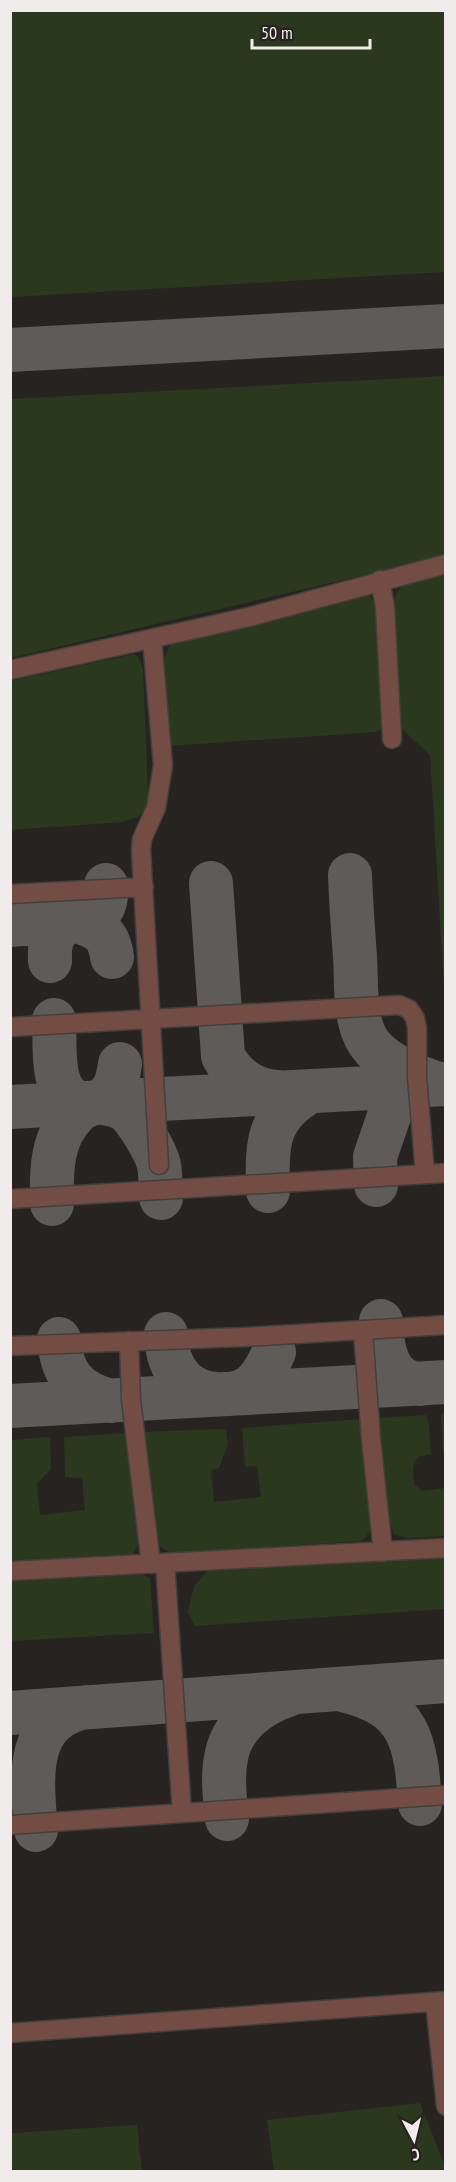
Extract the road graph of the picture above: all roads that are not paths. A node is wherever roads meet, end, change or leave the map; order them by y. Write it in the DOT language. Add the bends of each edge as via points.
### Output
graph roads {
  1 [pos="446,564"];
  2 [pos="380,580"];
  3 [pos="152,639"];
  4 [pos="10,670"];
  5 [pos="392,739"];
  6 [pos="144,887"];
  7 [pos="10,894"];
  8 [pos="150,1019"];
  9 [pos="10,1027"];
  10 [pos="159,1165"];
  11 [pos="446,1173"];
  12 [pos="425,1174"];
  13 [pos="10,1198"];
  14 [pos="446,1325"];
  15 [pos="363,1331"];
  16 [pos="129,1341"];
  17 [pos="10,1346"];
  18 [pos="446,1548"];
  19 [pos="383,1552"];
  20 [pos="158,1564"];
  21 [pos="10,1571"];
  22 [pos="446,1795"];
  23 [pos="182,1813"];
  24 [pos="10,1825"];
  25 [pos="440,2001"];
  26 [pos="10,2033"];
  27 [pos="446,2106"];
  1 -- 2 [label="lane"];
  2 -- 3 [label="lane" via="249,617"];
  2 -- 5 [label="lane"];
  3 -- 4 [label="lane"];
  3 -- 6 [label="lane" via="163,765 156,808 142,839"];
  6 -- 7 [label="lane"];
  6 -- 8 [label="lane"];
  8 -- 9 [label="lane"];
  8 -- 10 [label="lane"];
  8 -- 12 [label="lane" via="399,1005 409,1009 417,1028"];
  11 -- 12 [label="lane"];
  12 -- 13 [label="lane"];
  14 -- 15 [label="lane"];
  15 -- 16 [label="lane"];
  15 -- 19 [label="lane"];
  16 -- 17 [label="lane"];
  16 -- 20 [label="lane" via="131,1400"];
  18 -- 19 [label="lane"];
  19 -- 20 [label="lane"];
  20 -- 21 [label="lane"];
  20 -- 23 [label="lane"];
  22 -- 23 [label="lane"];
  23 -- 24 [label="lane"];
  25 -- 26 [label="lane"];
  25 -- 27 [label="lane"];
}
